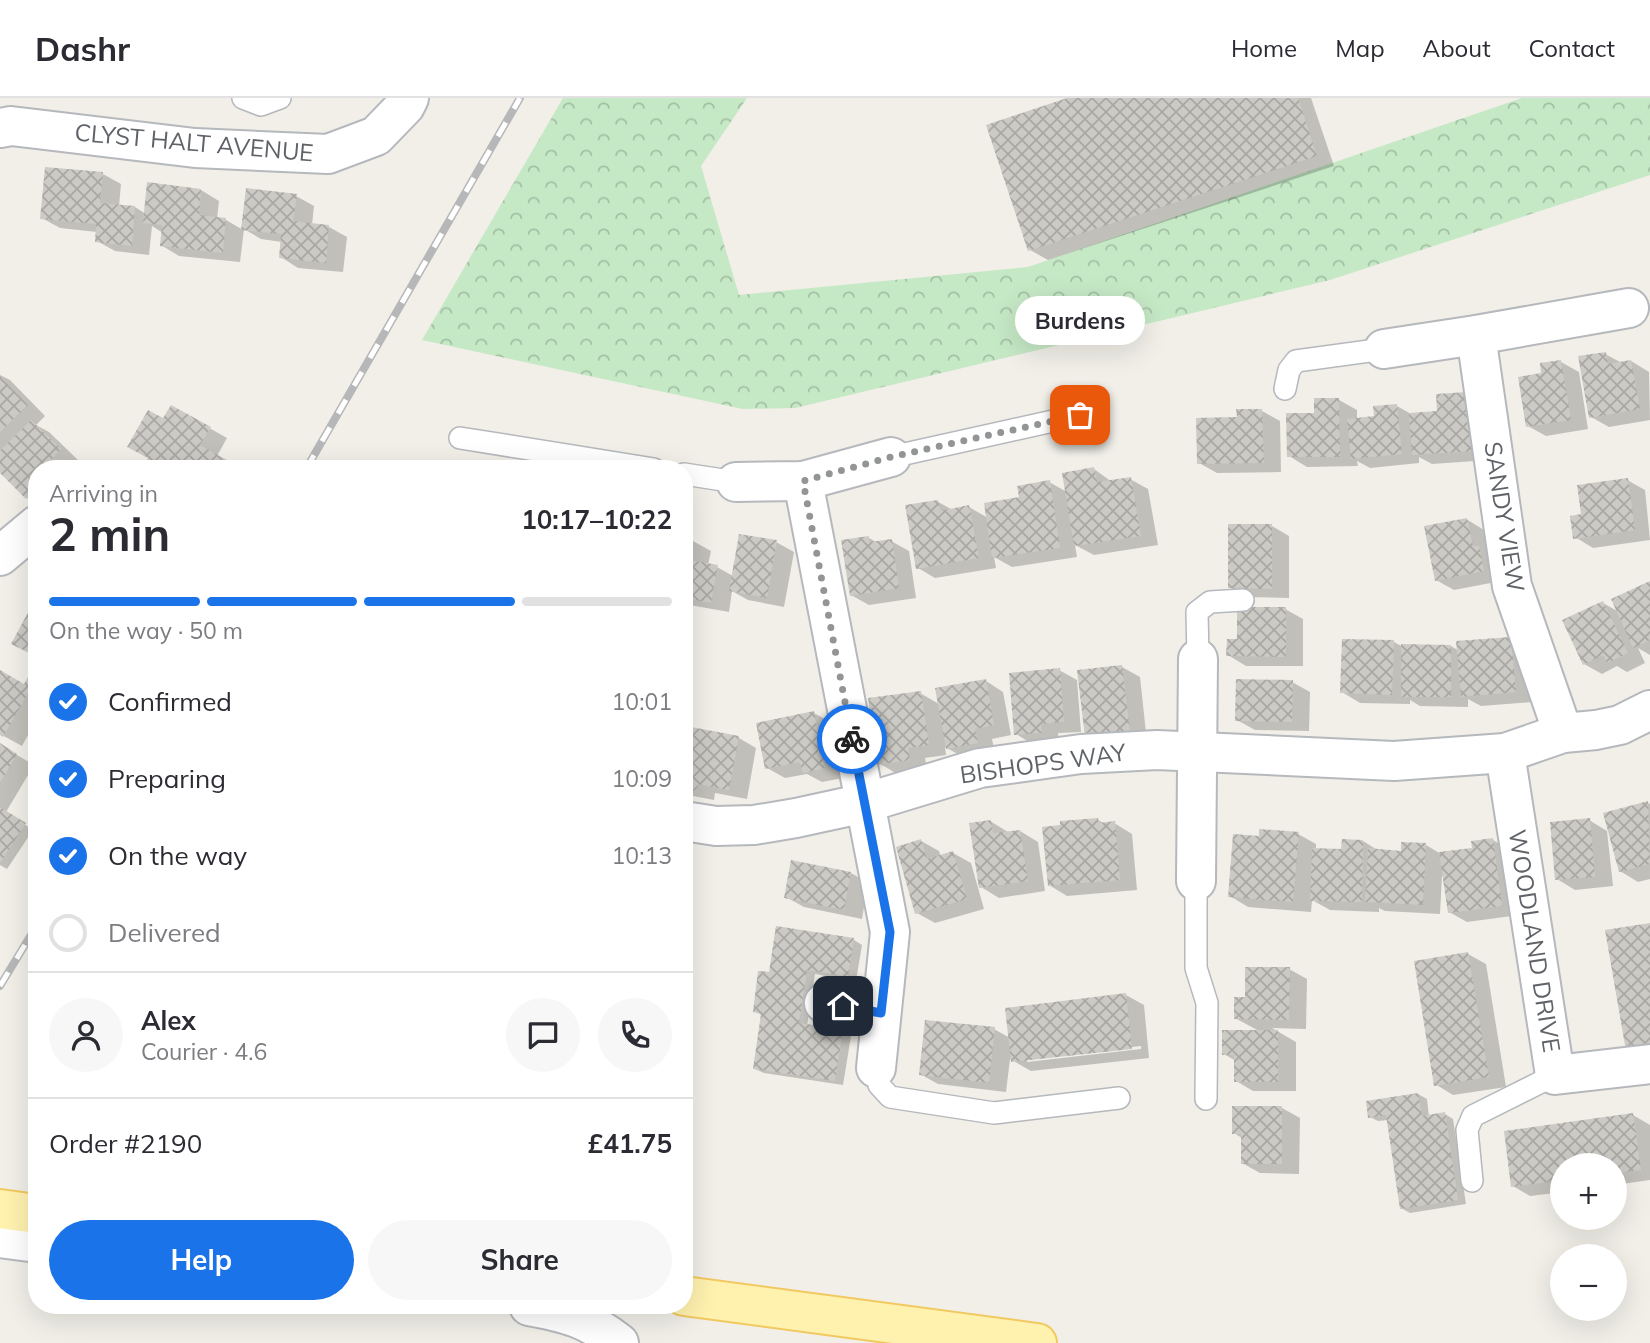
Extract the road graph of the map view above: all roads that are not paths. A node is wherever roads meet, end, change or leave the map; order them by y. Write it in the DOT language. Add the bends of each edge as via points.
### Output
graph roads {
  1 [pos="243,98"];
  2 [pos="280,98"];
  3 [pos="409,98"];
  4 [pos="0,128"];
  5 [pos="1640,306"];
  6 [pos="1476,335"];
  7 [pos="1384,349"];
  8 [pos="1285,389"];
  9 [pos="1080,415"];
  10 [pos="460,438"];
  11 [pos="891,457"];
  12 [pos="598,460"];
  13 [pos="693,475"];
  14 [pos="803,481"];
  15 [pos="736,482"];
  16 [pos="28,532"];
  17 [pos="1,554"];
  18 [pos="1243,600"];
  19 [pos="1198,659"];
  20 [pos="1650,710"];
  21 [pos="1563,733"];
  22 [pos="1199,751"];
  23 [pos="1505,752"];
  24 [pos="865,803"];
  25 [pos="693,822"];
  26 [pos="1196,881"];
  27 [pos="824,1003"];
  28 [pos="881,1013"];
  29 [pos="1650,1064"];
  30 [pos="876,1068"];
  31 [pos="1555,1075"];
  32 [pos="1119,1098"];
  33 [pos="1206,1099"];
  34 [pos="1472,1181"];
  35 [pos="0,1209"];
  36 [pos="28,1213"];
  37 [pos="0,1238"];
  38 [pos="28,1242"];
  39 [pos="693,1297"];
  40 [pos="570,1314"];
  41 [pos="961,1338"];
  42 [pos="619,1343"];
  43 [pos="1037,1343"];
  1 -- 2 [label="lane" via="261,105"];
  3 -- 4 [label="street, CLYST HALT AVENUE" via="376,136 328,154 195,148"];
  5 -- 6 [label="street"];
  6 -- 7 [label="street"];
  6 -- 21 [label="street, SANDY VIEW" via="1512,586"];
  7 -- 8 [label="lane" via="1296,361"];
  9 -- 11 [label="lane"];
  10 -- 12 [label="lane"];
  11 -- 14 [label="street"];
  13 -- 15 [label="lane"];
  14 -- 15 [label="street"];
  14 -- 24 [label="street"];
  16 -- 17 [label="street"];
  18 -- 19 [label="lane" via="1210,601 1197,612"];
  19 -- 22 [label="street"];
  20 -- 21 [label="street, BISHOPS WAY" via="1620,724"];
  21 -- 23 [label="street, BISHOPS WAY"];
  22 -- 23 [label="street, BISHOPS WAY" via="1394,761"];
  22 -- 24 [label="street, BISHOPS WAY" via="1081,754 980,768"];
  22 -- 26 [label="street"];
  23 -- 31 [label="street, WOODLAND DRIVE"];
  24 -- 25 [label="street, BISHOPS WAY" via="754,825"];
  24 -- 28 [label="street" via="890,932"];
  26 -- 33 [label="lane" via="1196,968 1207,1003"];
  27 -- 28 [label="street"];
  28 -- 30 [label="street"];
  29 -- 31 [label="street, WOODLAND DRIVE"];
  30 -- 32 [label="lane" via="878,1085 890,1097 994,1114"];
  31 -- 34 [label="lane" via="1474,1116 1467,1130"];
  35 -- 36 [label="main road"];
  37 -- 38 [label="street"];
  39 -- 41 [label="main road"];
  40 -- 42 [label="street"];
  41 -- 43 [label="main road"];
}
